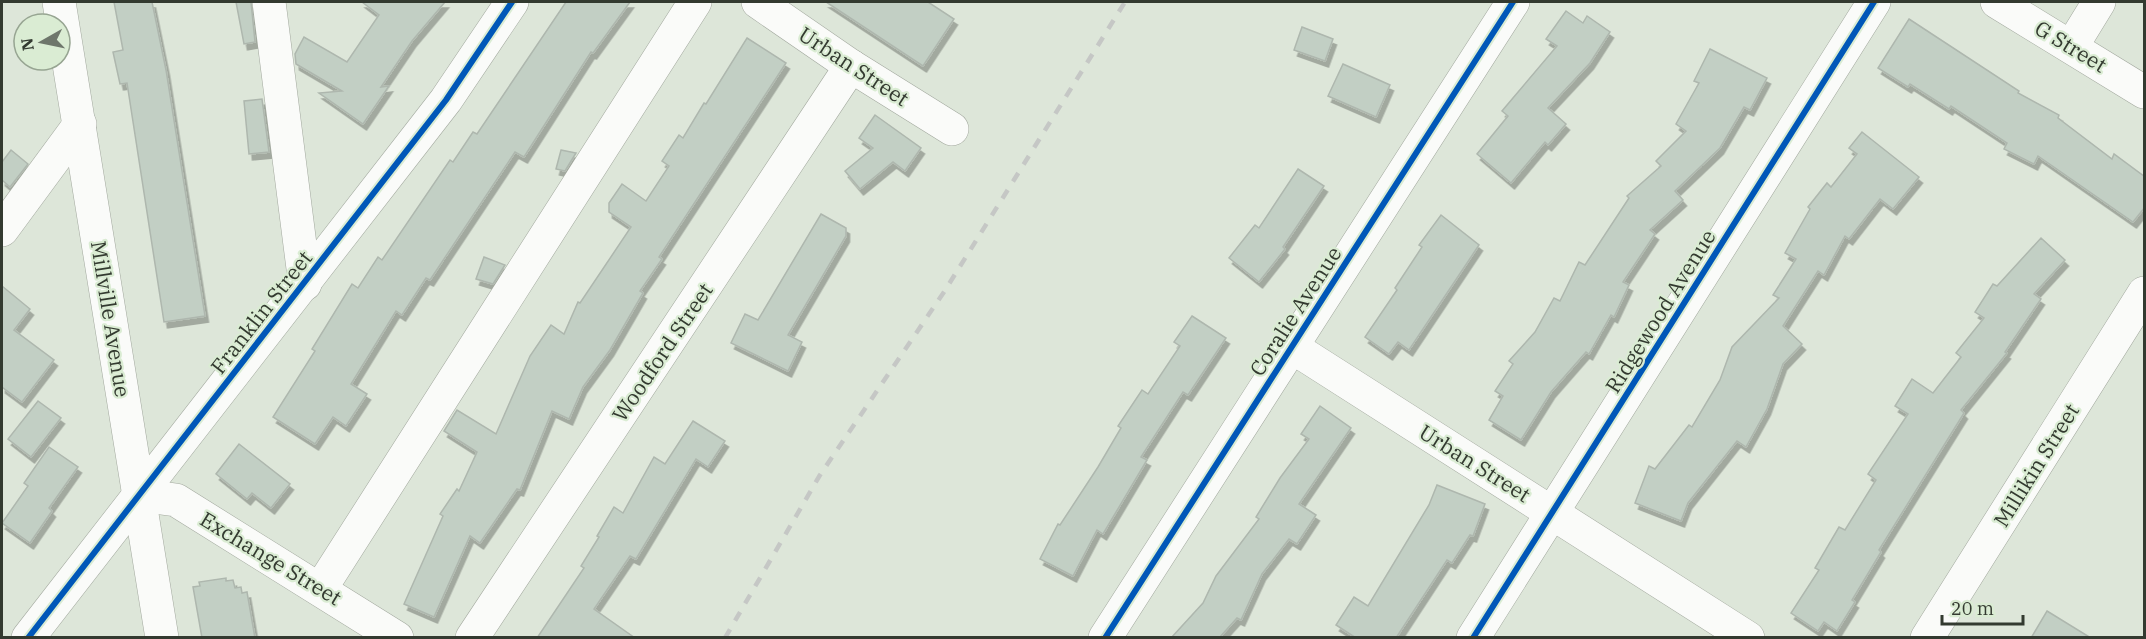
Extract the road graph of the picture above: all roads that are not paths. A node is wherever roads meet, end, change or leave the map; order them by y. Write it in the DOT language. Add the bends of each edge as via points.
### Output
graph roads {
  1 [pos="59,2"];
  2 [pos="269,2"];
  3 [pos="512,2"];
  4 [pos="695,2"];
  5 [pos="758,2"];
  6 [pos="1513,2"];
  7 [pos="1874,2"];
  8 [pos="1997,2"];
  9 [pos="2099,2"];
  10 [pos="2072,46"];
  11 [pos="851,66"];
  12 [pos="2145,92"];
  13 [pos="80,124"];
  14 [pos="952,129"];
  15 [pos="2,230"];
  16 [pos="305,284"];
  17 [pos="2145,293"];
  18 [pos="1292,347"];
  19 [pos="138,495"];
  20 [pos="1553,513"];
  21 [pos="321,588"];
  22 [pos="369,627"];
  23 [pos="28,638"];
  24 [pos="162,638"];
  25 [pos="397,638"];
  26 [pos="472,638"];
  27 [pos="1105,638"];
  28 [pos="1473,638"];
  29 [pos="1748,638"];
  30 [pos="1927,638"];
  1 -- 13 [label="street, Millville Avenue"];
  2 -- 16 [label="street"];
  3 -- 16 [label="street, Franklin Street" via="446,100"];
  4 -- 21 [label="street"];
  5 -- 11 [label="street, Urban Street"];
  6 -- 18 [label="street, Coralie Avenue"];
  7 -- 20 [label="street, Ridgewood Avenue"];
  8 -- 10 [label="street, G Street"];
  9 -- 10 [label="street"];
  10 -- 12 [label="street, G Street"];
  11 -- 14 [label="street, Urban Street"];
  11 -- 26 [label="street, Woodford Street"];
  13 -- 15 [label="street"];
  13 -- 19 [label="street, Millville Avenue"];
  16 -- 19 [label="street, Franklin Street"];
  17 -- 30 [label="street, Millikin Street"];
  18 -- 20 [label="street, Urban Street"];
  18 -- 27 [label="street, Coralie Avenue"];
  19 -- 21 [label="street, Exchange Street" via="176,500"];
  19 -- 23 [label="street, Franklin Street"];
  19 -- 24 [label="street, Millville Avenue"];
  20 -- 28 [label="street, Ridgewood Avenue"];
  20 -- 29 [label="street, Urban Street"];
  21 -- 22 [label="street, Exchange Street"];
  22 -- 25 [label="street, Exchange Street"];
}
